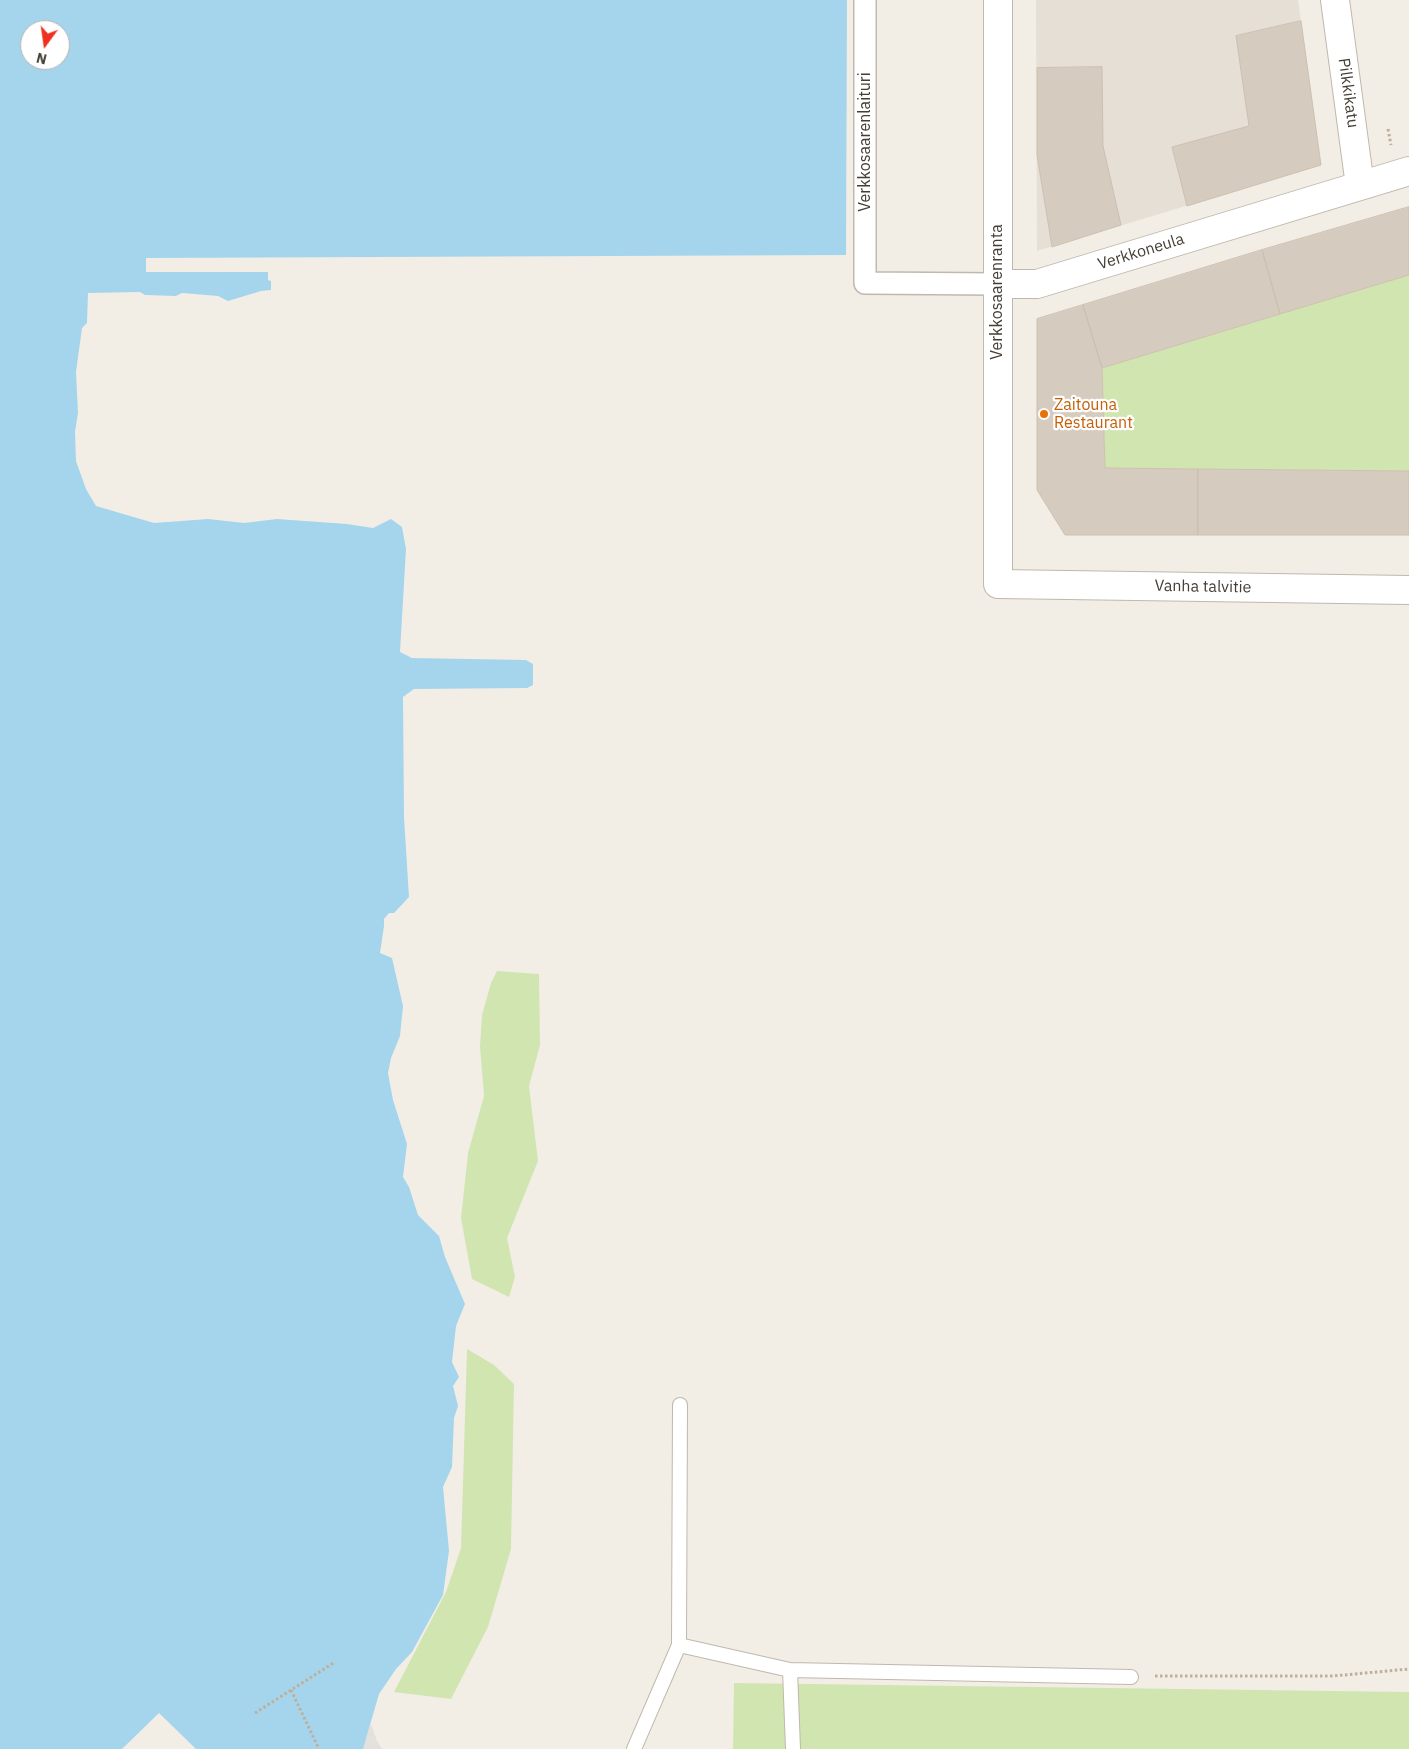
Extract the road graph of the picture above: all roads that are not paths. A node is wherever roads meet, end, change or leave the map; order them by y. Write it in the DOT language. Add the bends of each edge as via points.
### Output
graph roads {
  1 [pos="865,0"];
  2 [pos="998,0"];
  3 [pos="1335,0"];
  4 [pos="1409,171"];
  5 [pos="1360,186"];
  6 [pos="865,283"];
  7 [pos="997,284"];
  8 [pos="998,584"];
  9 [pos="1409,590"];
  10 [pos="680,1405"];
  11 [pos="679,1645"];
  12 [pos="790,1670"];
  13 [pos="1131,1676"];
  14 [pos="634,1749"];
  15 [pos="793,1749"];
  1 -- 6 [label="street, Verkkosaarenlaituri"];
  2 -- 7 [label="street, Verkkosaarenranta"];
  3 -- 5 [label="street, Pilkkikatu"];
  4 -- 5 [label="street, Verkkoneula"];
  5 -- 7 [label="street, Verkkoneula" via="1037,284"];
  6 -- 7 [label="street, Verkkoneula"];
  7 -- 8 [label="street, Verkkosaarenranta"];
  8 -- 9 [label="street, Vanha talvitie"];
  10 -- 11 [label="lane"];
  11 -- 12 [label="lane"];
  11 -- 14 [label="lane"];
  12 -- 13 [label="lane"];
  12 -- 15 [label="lane"];
}
